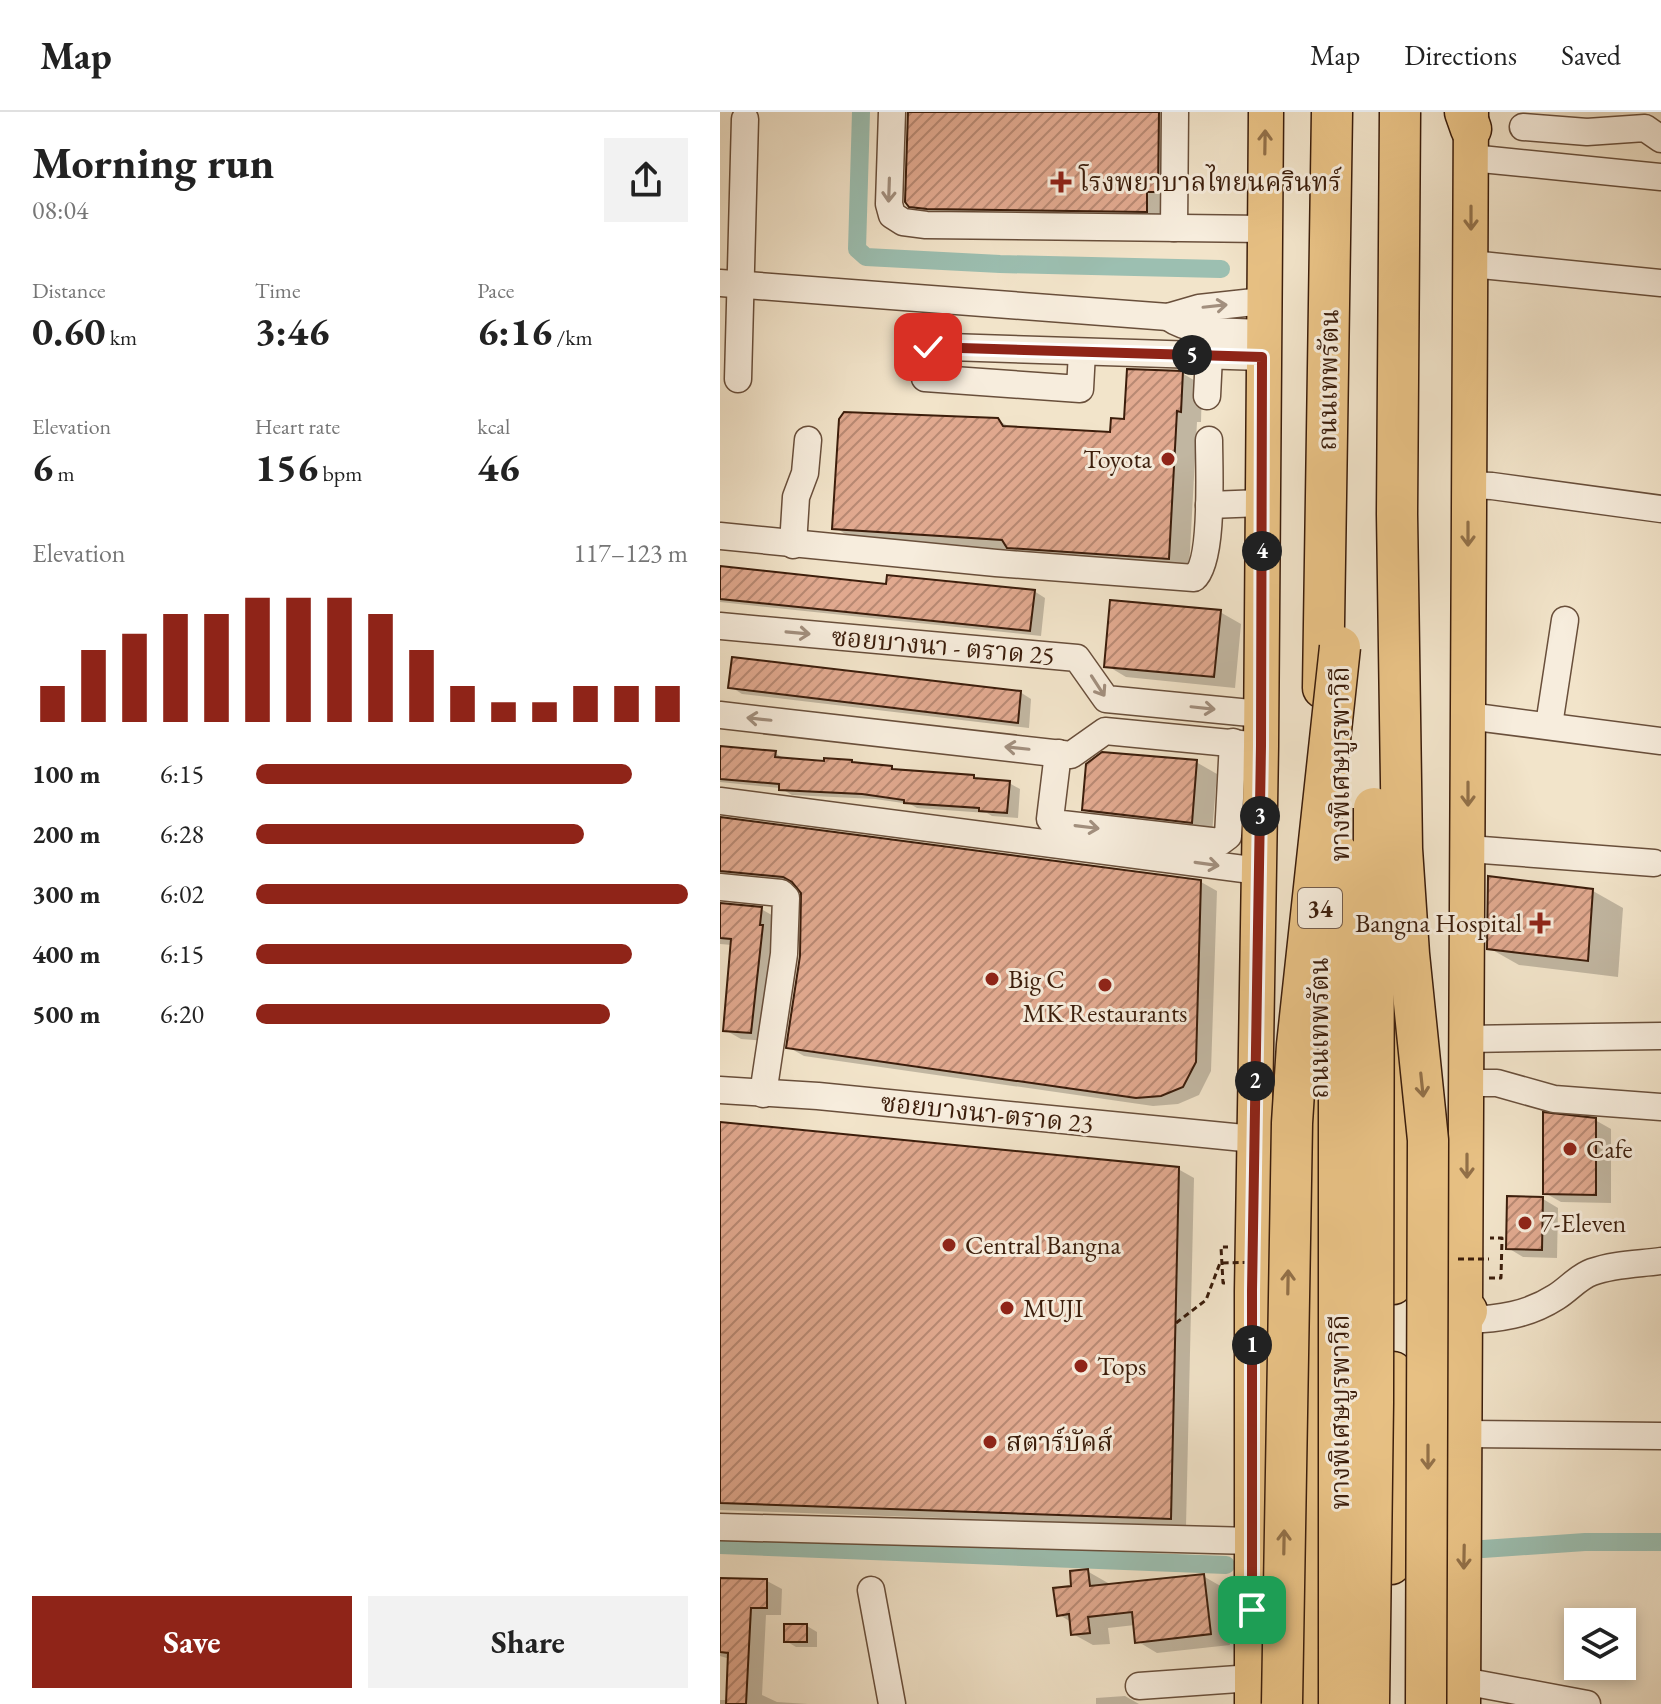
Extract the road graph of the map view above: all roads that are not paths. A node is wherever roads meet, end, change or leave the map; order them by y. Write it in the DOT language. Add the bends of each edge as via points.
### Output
graph roads {
  1 [pos="892,112"];
  2 [pos="1175,112"];
  3 [pos="1266,112"];
  4 [pos="1332,112"];
  5 [pos="1352,112"];
  6 [pos="1379,112"];
  7 [pos="1399,112"];
  8 [pos="745,119"];
  9 [pos="1523,127"];
  10 [pos="1470,128"];
  11 [pos="1661,139"];
  12 [pos="1661,177"];
  13 [pos="1174,228"];
  14 [pos="1264,229"];
  15 [pos="1471,264"];
  16 [pos="1661,283"];
  17 [pos="731,284"];
  18 [pos="1263,330"];
  19 [pos="1082,352"];
  20 [pos="1209,356"];
  21 [pos="738,379"];
  22 [pos="1207,396"];
  23 [pos="808,440"];
  24 [pos="1209,440"];
  25 [pos="1468,485"];
  26 [pos="1262,503"];
  27 [pos="1209,505"];
  28 [pos="1661,509"];
  29 [pos="720,536"];
  30 [pos="793,545"];
  31 [pos="1565,620"];
  32 [pos="720,626"];
  33 [pos="1340,647"];
  34 [pos="1146,702"];
  35 [pos="720,715"];
  36 [pos="1468,716"];
  37 [pos="1549,725"];
  38 [pos="1143,734"];
  39 [pos="1252,734"];
  40 [pos="1661,741"];
  41 [pos="1058,753"];
  42 [pos="720,801"];
  43 [pos="1469,849"];
  44 [pos="1654,863"];
  45 [pos="1259,871"];
  46 [pos="720,887"];
  47 [pos="1661,1036"];
  48 [pos="1467,1039"];
  49 [pos="1467,1083"];
  50 [pos="720,1090"];
  51 [pos="763,1094"];
  52 [pos="1661,1107"];
  53 [pos="1254,1139"];
  54 [pos="1661,1261"];
  55 [pos="1466,1316"];
  56 [pos="1465,1434"];
  57 [pos="1393,1436"];
  58 [pos="1661,1436"];
  59 [pos="720,1527"];
  60 [pos="1252,1541"];
  61 [pos="871,1590"];
  62 [pos="1139,1686"];
  63 [pos="1252,1691"];
  64 [pos="1463,1693"];
  65 [pos="892,1704"];
  66 [pos="1282,1704"];
  67 [pos="1315,1704"];
  68 [pos="1339,1704"];
  69 [pos="1369,1704"];
  70 [pos="1389,1704"];
  71 [pos="1426,1704"];
  72 [pos="1587,1704"];
  1 -- 13 [label="street, one-way" via="889,204 892,215 903,222"];
  2 -- 13 [label="street"];
  14 -- 3 [label="main road, one-way"];
  4 -- 67 [label="highway, ถนนเทพรัตน / 34"];
  5 -- 33 [label="highway, ทางพิเศษบูรพาวิถี"];
  6 -- 69 [label="highway, ทางพิเศษบูรพาวิถี, bridge"];
  7 -- 57 [label="highway"];
  7 -- 71 [label="highway, one-way, bridge" via="1402,849 1428,1140"];
  8 -- 17 [label="street"];
  9 -- 11 [label="street" via="1587,132 1645,128"];
  10 -- 12 [label="street"];
  10 -- 15 [label="main road, one-way"];
  13 -- 14 [label="street"];
  14 -- 18 [label="main road"];
  15 -- 16 [label="street"];
  15 -- 25 [label="main road"];
  17 -- 18 [label="street" via="1168,317 1204,329"];
  17 -- 21 [label="street"];
  18 -- 20 [label="street"];
  18 -- 26 [label="main road"];
  19 -- 19 [label="street" via="923,346 925,378 1080,389"];
  19 -- 20 [label="street"];
  20 -- 22 [label="street"];
  23 -- 30 [label="street"];
  24 -- 27 [label="street"];
  25 -- 28 [label="street"];
  25 -- 36 [label="main road, one-way"];
  26 -- 27 [label="street"];
  26 -- 39 [label="main road"];
  27 -- 30 [label="street" via="1204,561 1194,578"];
  29 -- 30 [label="street"];
  31 -- 37 [label="street"];
  32 -- 34 [label="street, ซอยบางนา - ตราด 25, one-way" via="1077,658 1106,699"];
  66 -- 33 [label="highway, one-way, bridge" via="1292,1123"];
  33 -- 68 [label="highway, ทางพิเศษบูรพาวิถี, bridge"];
  34 -- 38 [label="street"];
  34 -- 39 [label="street, one-way"];
  41 -- 35 [label="street, one-way"];
  36 -- 37 [label="street"];
  36 -- 43 [label="main road, one-way"];
  37 -- 40 [label="street"];
  38 -- 39 [label="street"];
  38 -- 41 [label="street" via="1105,731 1074,754"];
  41 -- 39 [label="street, one-way" via="1053,823 1220,842 1228,836"];
  39 -- 45 [label="main road"];
  42 -- 45 [label="street, one-way"];
  43 -- 44 [label="street"];
  43 -- 48 [label="main road"];
  45 -- 53 [label="main road"];
  46 -- 51 [label="street" via="781,893 786,898 784,954"];
  47 -- 48 [label="street"];
  48 -- 49 [label="main road"];
  49 -- 52 [label="street" via="1497,1083 1554,1099"];
  49 -- 55 [label="main road, one-way"];
  50 -- 51 [label="street, ซอยบางนา-ตราด 23"];
  51 -- 53 [label="street, ซอยบางนา-ตราด 23"];
  53 -- 60 [label="main road"];
  54 -- 55 [label="street" via="1592,1272 1522,1313"];
  55 -- 56 [label="main road"];
  55 -- 57 [label="highway"];
  56 -- 58 [label="street"];
  56 -- 64 [label="main road, one-way"];
  57 -- 70 [label="highway"];
  59 -- 60 [label="street"];
  60 -- 63 [label="main road"];
  61 -- 65 [label="street"];
  62 -- 63 [label="street"];
  64 -- 72 [label="street"];
}
